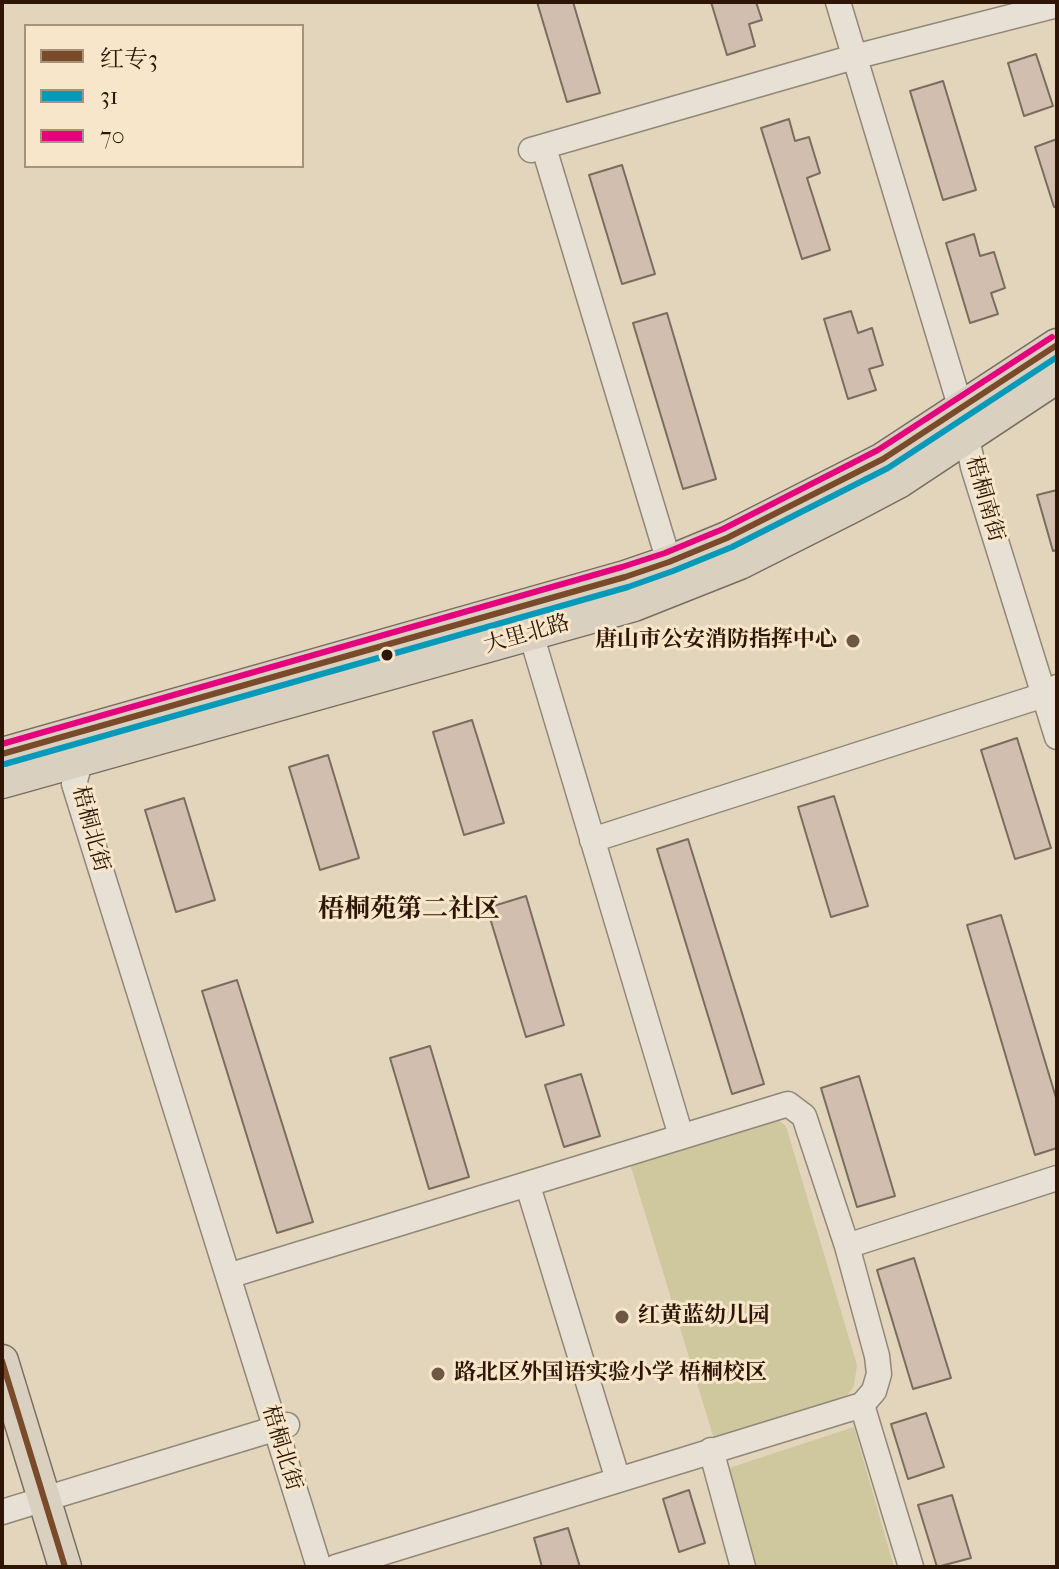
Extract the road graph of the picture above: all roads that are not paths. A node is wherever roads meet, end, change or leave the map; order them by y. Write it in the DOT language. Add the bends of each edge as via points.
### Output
graph roads {
  1 [pos="838,2"];
  2 [pos="1057,5"];
  3 [pos="854,57"];
  4 [pos="1057,345"];
  5 [pos="1057,377"];
  6 [pos="964,423"];
  7 [pos="669,562"];
  8 [pos="531,634"];
  9 [pos="1053,694"];
  10 [pos="1057,737"];
  11 [pos="2,754"];
  12 [pos="81,760"];
  13 [pos="2,782"];
  14 [pos="592,840"];
  15 [pos="681,1136"];
  16 [pos="1057,1178"];
  17 [pos="528,1186"];
  18 [pos="847,1246"];
  19 [pos="234,1275"];
  20 [pos="2,1361"];
  21 [pos="862,1405"];
  22 [pos="281,1426"];
  23 [pos="2,1433"];
  24 [pos="711,1450"];
  25 [pos="618,1480"];
  26 [pos="23,1505"];
  27 [pos="43,1567"];
  28 [pos="65,1567"];
  29 [pos="319,1567"];
  30 [pos="334,1567"];
  31 [pos="743,1567"];
  32 [pos="911,1567"];
  1 -- 3 [label="street, 梧桐南街"];
  2 -- 3 [label="street"];
  3 -- 6 [label="street, 梧桐南街"];
  3 -- 7 [label="street" via="538,149"];
  4 -- 6 [label="main road, 大里北路"];
  5 -- 6 [label="main road, 大里北路"];
  6 -- 7 [label="main road, 大里北路"];
  6 -- 8 [label="main road, 大里北路" via="900,481 740,563 634,605"];
  6 -- 9 [label="street, 梧桐南街" via="973,467"];
  7 -- 11 [label="main road, 大里北路"];
  8 -- 12 [label="main road, 大里北路"];
  8 -- 14 [label="street"];
  9 -- 10 [label="street, 梧桐南街"];
  9 -- 14 [label="street"];
  12 -- 13 [label="main road, 大里北路"];
  12 -- 19 [label="street, 梧桐北街"];
  14 -- 15 [label="street"];
  15 -- 17 [label="street"];
  15 -- 18 [label="street" via="788,1104 804,1116"];
  16 -- 18 [label="street"];
  17 -- 19 [label="street"];
  17 -- 25 [label="street"];
  18 -- 21 [label="street" via="879,1374"];
  19 -- 22 [label="street, 梧桐北街"];
  20 -- 26 [label="main road"];
  21 -- 24 [label="street"];
  21 -- 32 [label="street"];
  22 -- 26 [label="street"];
  22 -- 29 [label="street, 梧桐北街"];
  22 -- 30 [label="street, 梧桐北街"];
  23 -- 26 [label="main road"];
  24 -- 25 [label="street"];
  24 -- 31 [label="street"];
  25 -- 30 [label="street"];
  26 -- 27 [label="main road"];
  26 -- 28 [label="main road"];
}
